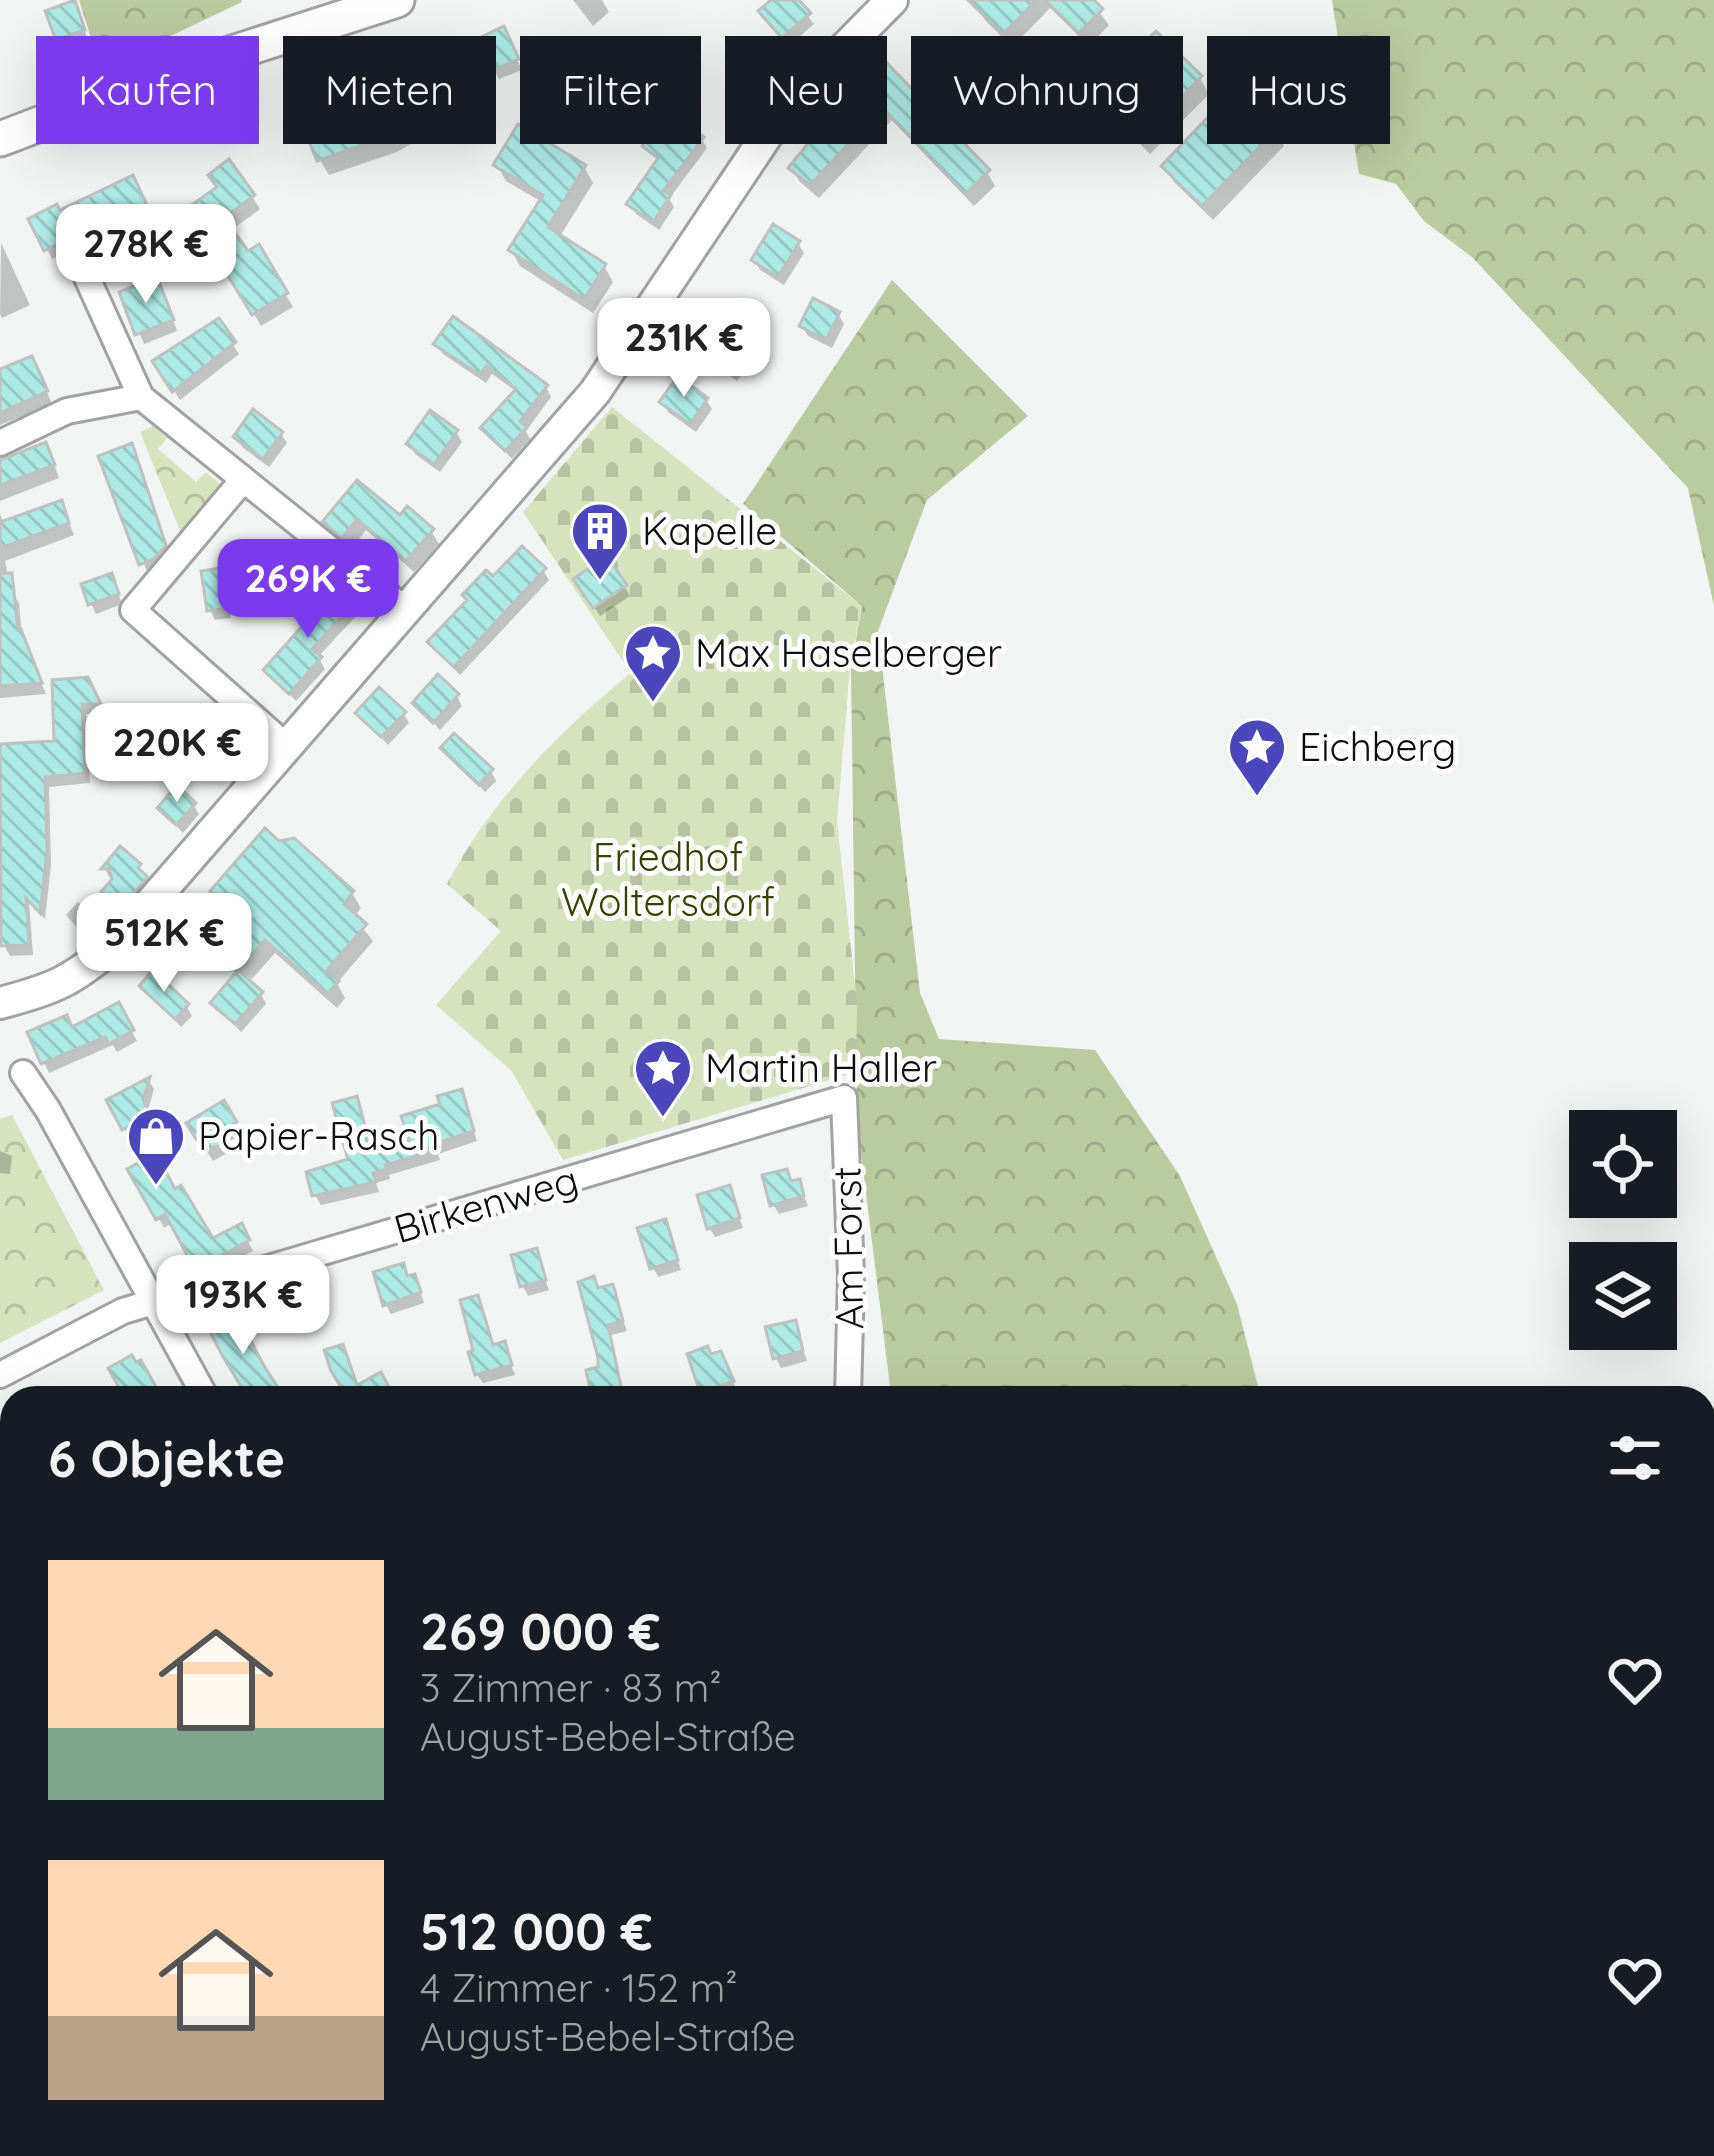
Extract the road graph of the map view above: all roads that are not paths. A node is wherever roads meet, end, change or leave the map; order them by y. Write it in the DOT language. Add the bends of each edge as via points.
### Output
graph roads {
  1 [pos="398,0"];
  2 [pos="892,0"];
  3 [pos="0,139"];
  4 [pos="84,271"];
  5 [pos="141,397"];
  6 [pos="0,443"];
  7 [pos="242,481"];
  8 [pos="407,611"];
  9 [pos="287,748"];
  10 [pos="0,1003"];
  11 [pos="23,1073"];
  12 [pos="844,1098"];
  13 [pos="152,1303"];
  14 [pos="0,1375"];
  15 [pos="199,1386"];
  16 [pos="848,1386"];
  1 -- 3 [label="main road"];
  2 -- 8 [label="street" via="767,135 596,392"];
  4 -- 5 [label="street"];
  5 -- 6 [label="street" via="68,411"];
  5 -- 7 [label="street"];
  7 -- 8 [label="street"];
  7 -- 9 [label="street" via="133,610"];
  8 -- 9 [label="street"];
  9 -- 10 [label="street" via="114,945 60,986"];
  11 -- 13 [label="street"];
  12 -- 13 [label="street, Birkenweg"];
  12 -- 16 [label="street, Am Forst"];
  13 -- 14 [label="street, Birkenweg"];
  13 -- 15 [label="street"];
}
